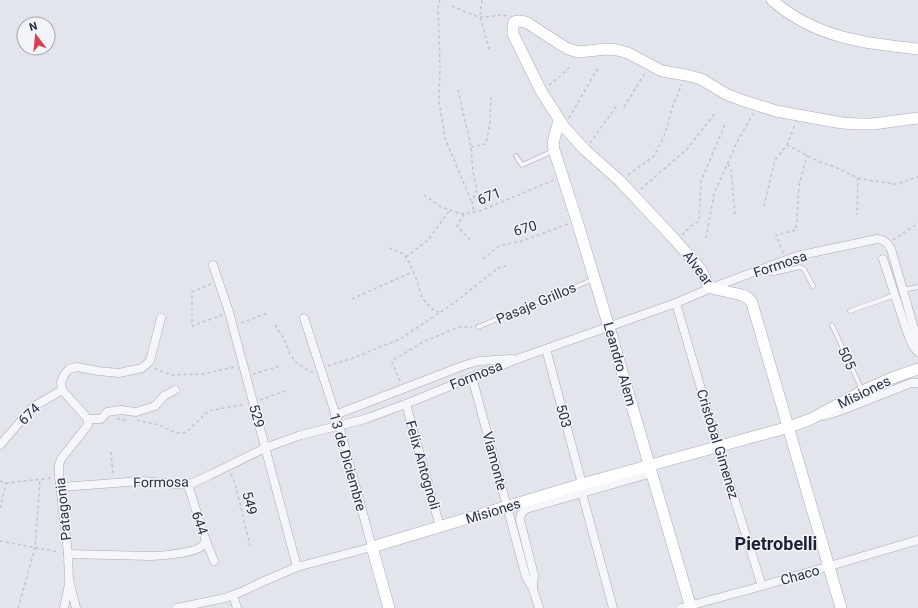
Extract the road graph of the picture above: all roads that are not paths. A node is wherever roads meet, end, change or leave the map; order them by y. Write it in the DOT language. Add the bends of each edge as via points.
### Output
graph roads {
  1 [pos="772,0"];
  2 [pos="918,49"];
  3 [pos="918,118"];
  4 [pos="562,124"];
  5 [pos="554,150"];
  6 [pos="516,156"];
  7 [pos="883,259"];
  8 [pos="214,265"];
  9 [pos="755,272"];
  10 [pos="595,279"];
  11 [pos="813,286"];
  12 [pos="918,287"];
  13 [pos="711,288"];
  14 [pos="903,290"];
  15 [pos="895,295"];
  16 [pos="676,303"];
  17 [pos="850,311"];
  18 [pos="161,318"];
  19 [pos="304,318"];
  20 [pos="832,325"];
  21 [pos="478,327"];
  22 [pos="609,327"];
  23 [pos="918,342"];
  24 [pos="546,349"];
  25 [pos="918,352"];
  26 [pos="520,358"];
  27 [pos="918,369"];
  28 [pos="472,377"];
  29 [pos="918,383"];
  30 [pos="62,390"];
  31 [pos="175,390"];
  32 [pos="863,391"];
  33 [pos="406,404"];
  34 [pos="335,415"];
  35 [pos="88,419"];
  36 [pos="811,419"];
  37 [pos="339,425"];
  38 [pos="789,427"];
  39 [pos="0,445"];
  40 [pos="718,447"];
  41 [pos="265,448"];
  42 [pos="651,469"];
  43 [pos="188,485"];
  44 [pos="61,488"];
  45 [pos="582,489"];
  46 [pos="508,507"];
  47 [pos="521,514"];
  48 [pos="440,527"];
  49 [pos="918,540"];
  50 [pos="206,541"];
  51 [pos="372,547"];
  52 [pos="68,554"];
  53 [pos="214,561"];
  54 [pos="829,566"];
  55 [pos="297,567"];
  56 [pos="70,581"];
  57 [pos="762,586"];
  58 [pos="534,589"];
  59 [pos="233,595"];
  60 [pos="76,606"];
  61 [pos="688,607"];
  62 [pos="64,608"];
  63 [pos="177,608"];
  64 [pos="237,608"];
  65 [pos="389,608"];
  66 [pos="539,608"];
  67 [pos="613,608"];
  68 [pos="841,608"];
  1 -- 2 [label="street" via="794,17 826,32 872,44"];
  3 -- 4 [label="street, Alvear" via="858,124 776,111 726,94 700,79 662,71 628,53 608,49 578,52 566,48 530,24 519,20 514,22 513,34"];
  4 -- 5 [label="street, Leandro Alem" via="553,143"];
  4 -- 13 [label="street, Alvear" via="676,240"];
  5 -- 6 [label="lane" via="522,165"];
  5 -- 10 [label="street, Leandro Alem"];
  7 -- 15 [label="street"];
  8 -- 41 [label="street, 529"];
  9 -- 11 [label="lane" via="774,273 800,267 804,269"];
  9 -- 13 [label="street, Formosa"];
  9 -- 14 [label="street, Formosa" via="797,256 883,240 891,249"];
  10 -- 21 [label="lane, Pasaje Grillos"];
  10 -- 22 [label="street, Leandro Alem"];
  12 -- 14 [label="lane"];
  13 -- 16 [label="street, Formosa"];
  13 -- 38 [label="street, Alvear" via="742,295 752,303"];
  14 -- 23 [label="street"];
  15 -- 17 [label="lane"];
  15 -- 25 [label="street" via="907,332"];
  16 -- 22 [label="street, Formosa"];
  16 -- 40 [label="street, Cristobal Gimenez"];
  18 -- 30 [label="street" via="150,361 142,368 119,373 77,367 69,369 61,382"];
  19 -- 34 [label="street, 13 de Diciembre"];
  20 -- 32 [label="lane, 505"];
  22 -- 24 [label="street, Formosa"];
  22 -- 42 [label="street, Leandro Alem"];
  24 -- 26 [label="street, Formosa"];
  24 -- 45 [label="street, 503"];
  26 -- 28 [label="street, Formosa"];
  26 -- 34 [label="street" via="479,361 465,365"];
  27 -- 32 [label="street, Misiones"];
  28 -- 33 [label="street, Formosa"];
  28 -- 46 [label="street, Viamonte"];
  29 -- 36 [label="street, Misiones" via="911,382 840,411"];
  30 -- 35 [label="street"];
  30 -- 39 [label="street, 674" via="33,407"];
  31 -- 35 [label="street" via="164,396 155,406 136,412 107,412 101,419"];
  32 -- 36 [label="street, Misiones"];
  33 -- 37 [label="street, Formosa" via="364,420"];
  33 -- 48 [label="street, Felix Antognoli"];
  34 -- 37 [label="street, 13 de Diciembre"];
  35 -- 44 [label="street, Patagonia" via="88,425 61,459"];
  36 -- 38 [label="street, Misiones"];
  37 -- 41 [label="street, Formosa"];
  37 -- 51 [label="street, 13 de Diciembre"];
  38 -- 40 [label="street, Misiones"];
  38 -- 54 [label="street, Alvear"];
  40 -- 42 [label="street, Misiones"];
  40 -- 57 [label="street, Cristobal Gimenez"];
  41 -- 43 [label="street, Formosa"];
  41 -- 55 [label="street, 529"];
  42 -- 45 [label="street, Misiones"];
  42 -- 61 [label="street, Leandro Alem"];
  43 -- 44 [label="street, Formosa" via="142,481"];
  43 -- 50 [label="street, 644"];
  44 -- 52 [label="street, Patagonia"];
  45 -- 46 [label="street, Misiones"];
  45 -- 47 [label="street, Misiones" via="526,509"];
  45 -- 67 [label="street, 503"];
  46 -- 48 [label="street, Misiones"];
  46 -- 58 [label="street, Viamonte" via="526,577"];
  47 -- 58 [label="street, Viamonte" via="520,520 534,575"];
  48 -- 51 [label="street, Misiones"];
  49 -- 54 [label="street, Chaco"];
  50 -- 52 [label="street" via="196,550 162,556"];
  50 -- 53 [label="street, 644"];
  51 -- 55 [label="street, Misiones"];
  51 -- 65 [label="street, 13 de Diciembre"];
  52 -- 56 [label="street, Patagonia"];
  54 -- 57 [label="street, Chaco"];
  54 -- 68 [label="street, Alvear"];
  55 -- 59 [label="street, Misiones"];
  56 -- 60 [label="street, Patagonia"];
  56 -- 62 [label="street"];
  57 -- 61 [label="street, Chaco"];
  58 -- 66 [label="street, Viamonte"];
  59 -- 63 [label="street, Misiones"];
  59 -- 64 [label="street"];
}
